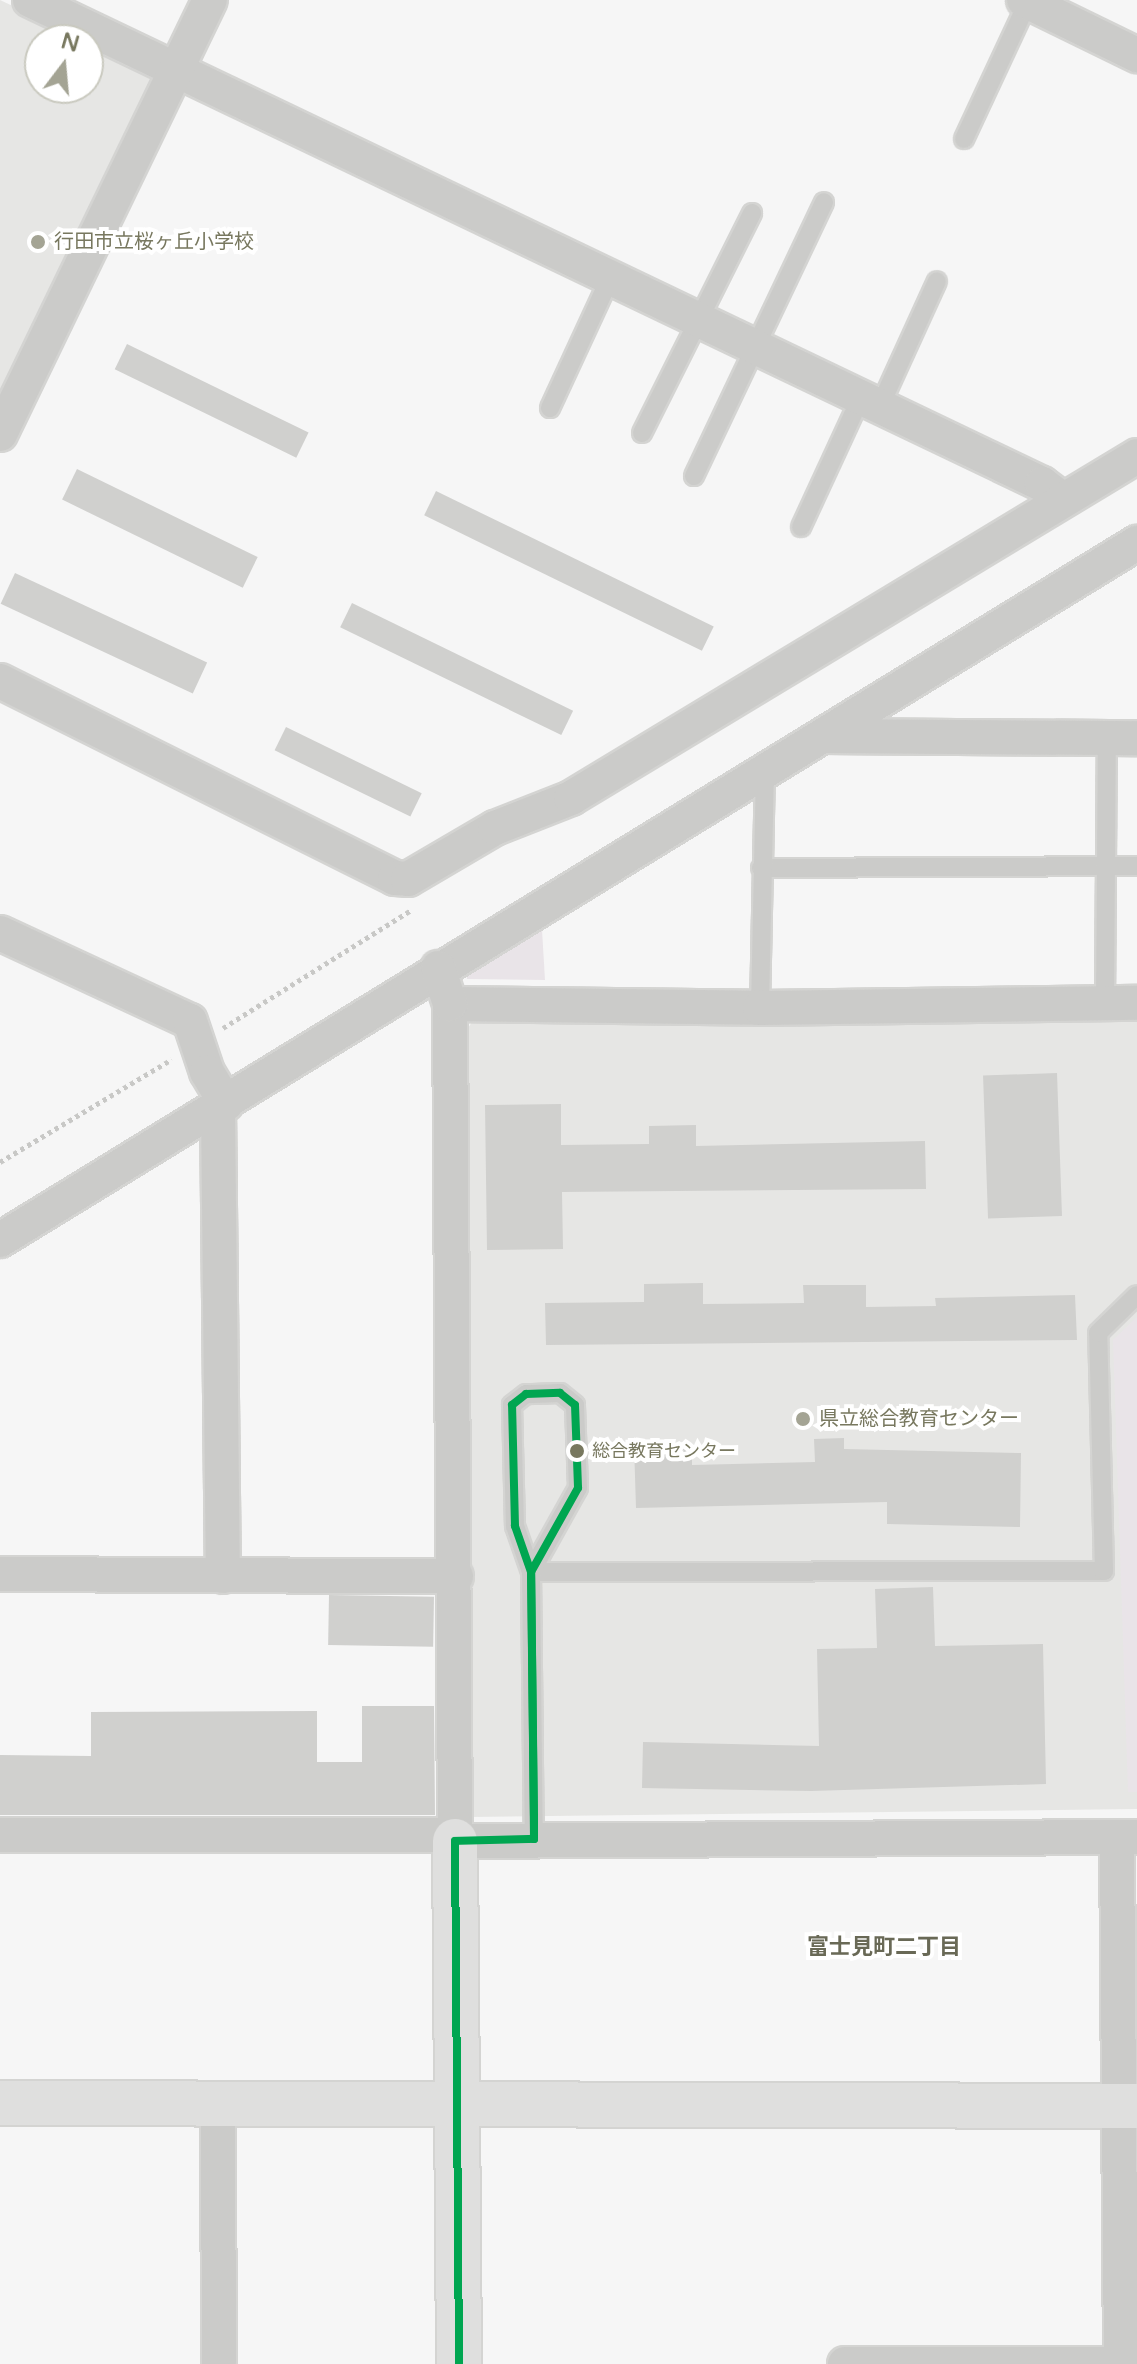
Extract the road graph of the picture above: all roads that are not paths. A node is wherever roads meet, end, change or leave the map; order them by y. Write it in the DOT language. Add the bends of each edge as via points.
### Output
graph roads {
  1 [pos="30,0"];
  2 [pos="210,0"];
  3 [pos="1026,1"];
  4 [pos="1137,55"];
  5 [pos="179,69"];
  6 [pos="964,139"];
  7 [pos="824,202"];
  8 [pos="752,213"];
  9 [pos="611,276"];
  10 [pos="937,281"];
  11 [pos="698,318"];
  12 [pos="757,347"];
  13 [pos="870,402"];
  14 [pos="550,408"];
  15 [pos="642,433"];
  16 [pos="0,434"];
  17 [pos="1137,456"];
  18 [pos="694,476"];
  19 [pos="1063,500"];
  20 [pos="801,527"];
  21 [pos="1137,543"];
  22 [pos="0,681"];
  23 [pos="824,736"];
  24 [pos="1122,738"];
  25 [pos="765,775"];
  26 [pos="1106,866"];
  27 [pos="1137,866"];
  28 [pos="761,868"];
  29 [pos="0,933"];
  30 [pos="438,968"];
  31 [pos="1121,1003"];
  32 [pos="450,1004"];
  33 [pos="760,1008"];
  34 [pos="222,1107"];
  35 [pos="0,1240"];
  36 [pos="1137,1295"];
  37 [pos="531,1572"];
  38 [pos="0,1574"];
  39 [pos="223,1576"];
  40 [pos="456,1576"];
  41 [pos="0,1835"];
  42 [pos="1127,1837"];
  43 [pos="534,1839"];
  44 [pos="455,1841"];
  45 [pos="0,2103"];
  46 [pos="218,2104"];
  47 [pos="457,2104"];
  48 [pos="1128,2106"];
  49 [pos="219,2364"];
  50 [pos="459,2364"];
  51 [pos="845,2364"];
  52 [pos="1121,2364"];
  53 [pos="1137,2364"];
  1 -- 5 [label="street"];
  2 -- 5 [label="street"];
  3 -- 4 [label="street"];
  3 -- 6 [label="lane"];
  5 -- 9 [label="street"];
  5 -- 16 [label="street"];
  7 -- 12 [label="lane"];
  8 -- 11 [label="lane"];
  9 -- 11 [label="street"];
  9 -- 14 [label="lane"];
  10 -- 13 [label="lane"];
  11 -- 12 [label="street"];
  11 -- 15 [label="lane"];
  12 -- 13 [label="street"];
  12 -- 18 [label="lane"];
  13 -- 19 [label="street" via="1042,484"];
  13 -- 20 [label="lane"];
  17 -- 19 [label="street"];
  19 -- 22 [label="street" via="571,798 495,828 408,879 395,878"];
  21 -- 23 [label="street"];
  23 -- 24 [label="street"];
  23 -- 25 [label="street"];
  24 -- 26 [label="lane"];
  25 -- 28 [label="lane"];
  25 -- 30 [label="street"];
  26 -- 27 [label="lane"];
  26 -- 28 [label="lane"];
  26 -- 31 [label="lane"];
  28 -- 33 [label="lane"];
  29 -- 34 [label="street" via="190,1021"];
  30 -- 32 [label="street"];
  30 -- 34 [label="street"];
  31 -- 33 [label="street"];
  32 -- 33 [label="street"];
  32 -- 40 [label="street"];
  34 -- 35 [label="street"];
  34 -- 39 [label="street"];
  36 -- 37 [label="lane" via="1098,1333 1104,1571"];
  37 -- 37 [label="lane" via="515,1526 512,1405 526,1394 560,1393 575,1405 578,1488"];
  37 -- 43 [label="lane"];
  38 -- 39 [label="street"];
  39 -- 40 [label="street"];
  40 -- 44 [label="street"];
  41 -- 44 [label="street" via="453,1835"];
  42 -- 43 [label="street"];
  42 -- 48 [label="street"];
  43 -- 44 [label="street"];
  44 -- 47 [label="street"];
  45 -- 46 [label="street"];
  46 -- 47 [label="street"];
  46 -- 49 [label="street"];
  47 -- 48 [label="street"];
  47 -- 50 [label="street"];
  48 -- 52 [label="street"];
  51 -- 52 [label="street"];
  52 -- 53 [label="street"];
}
